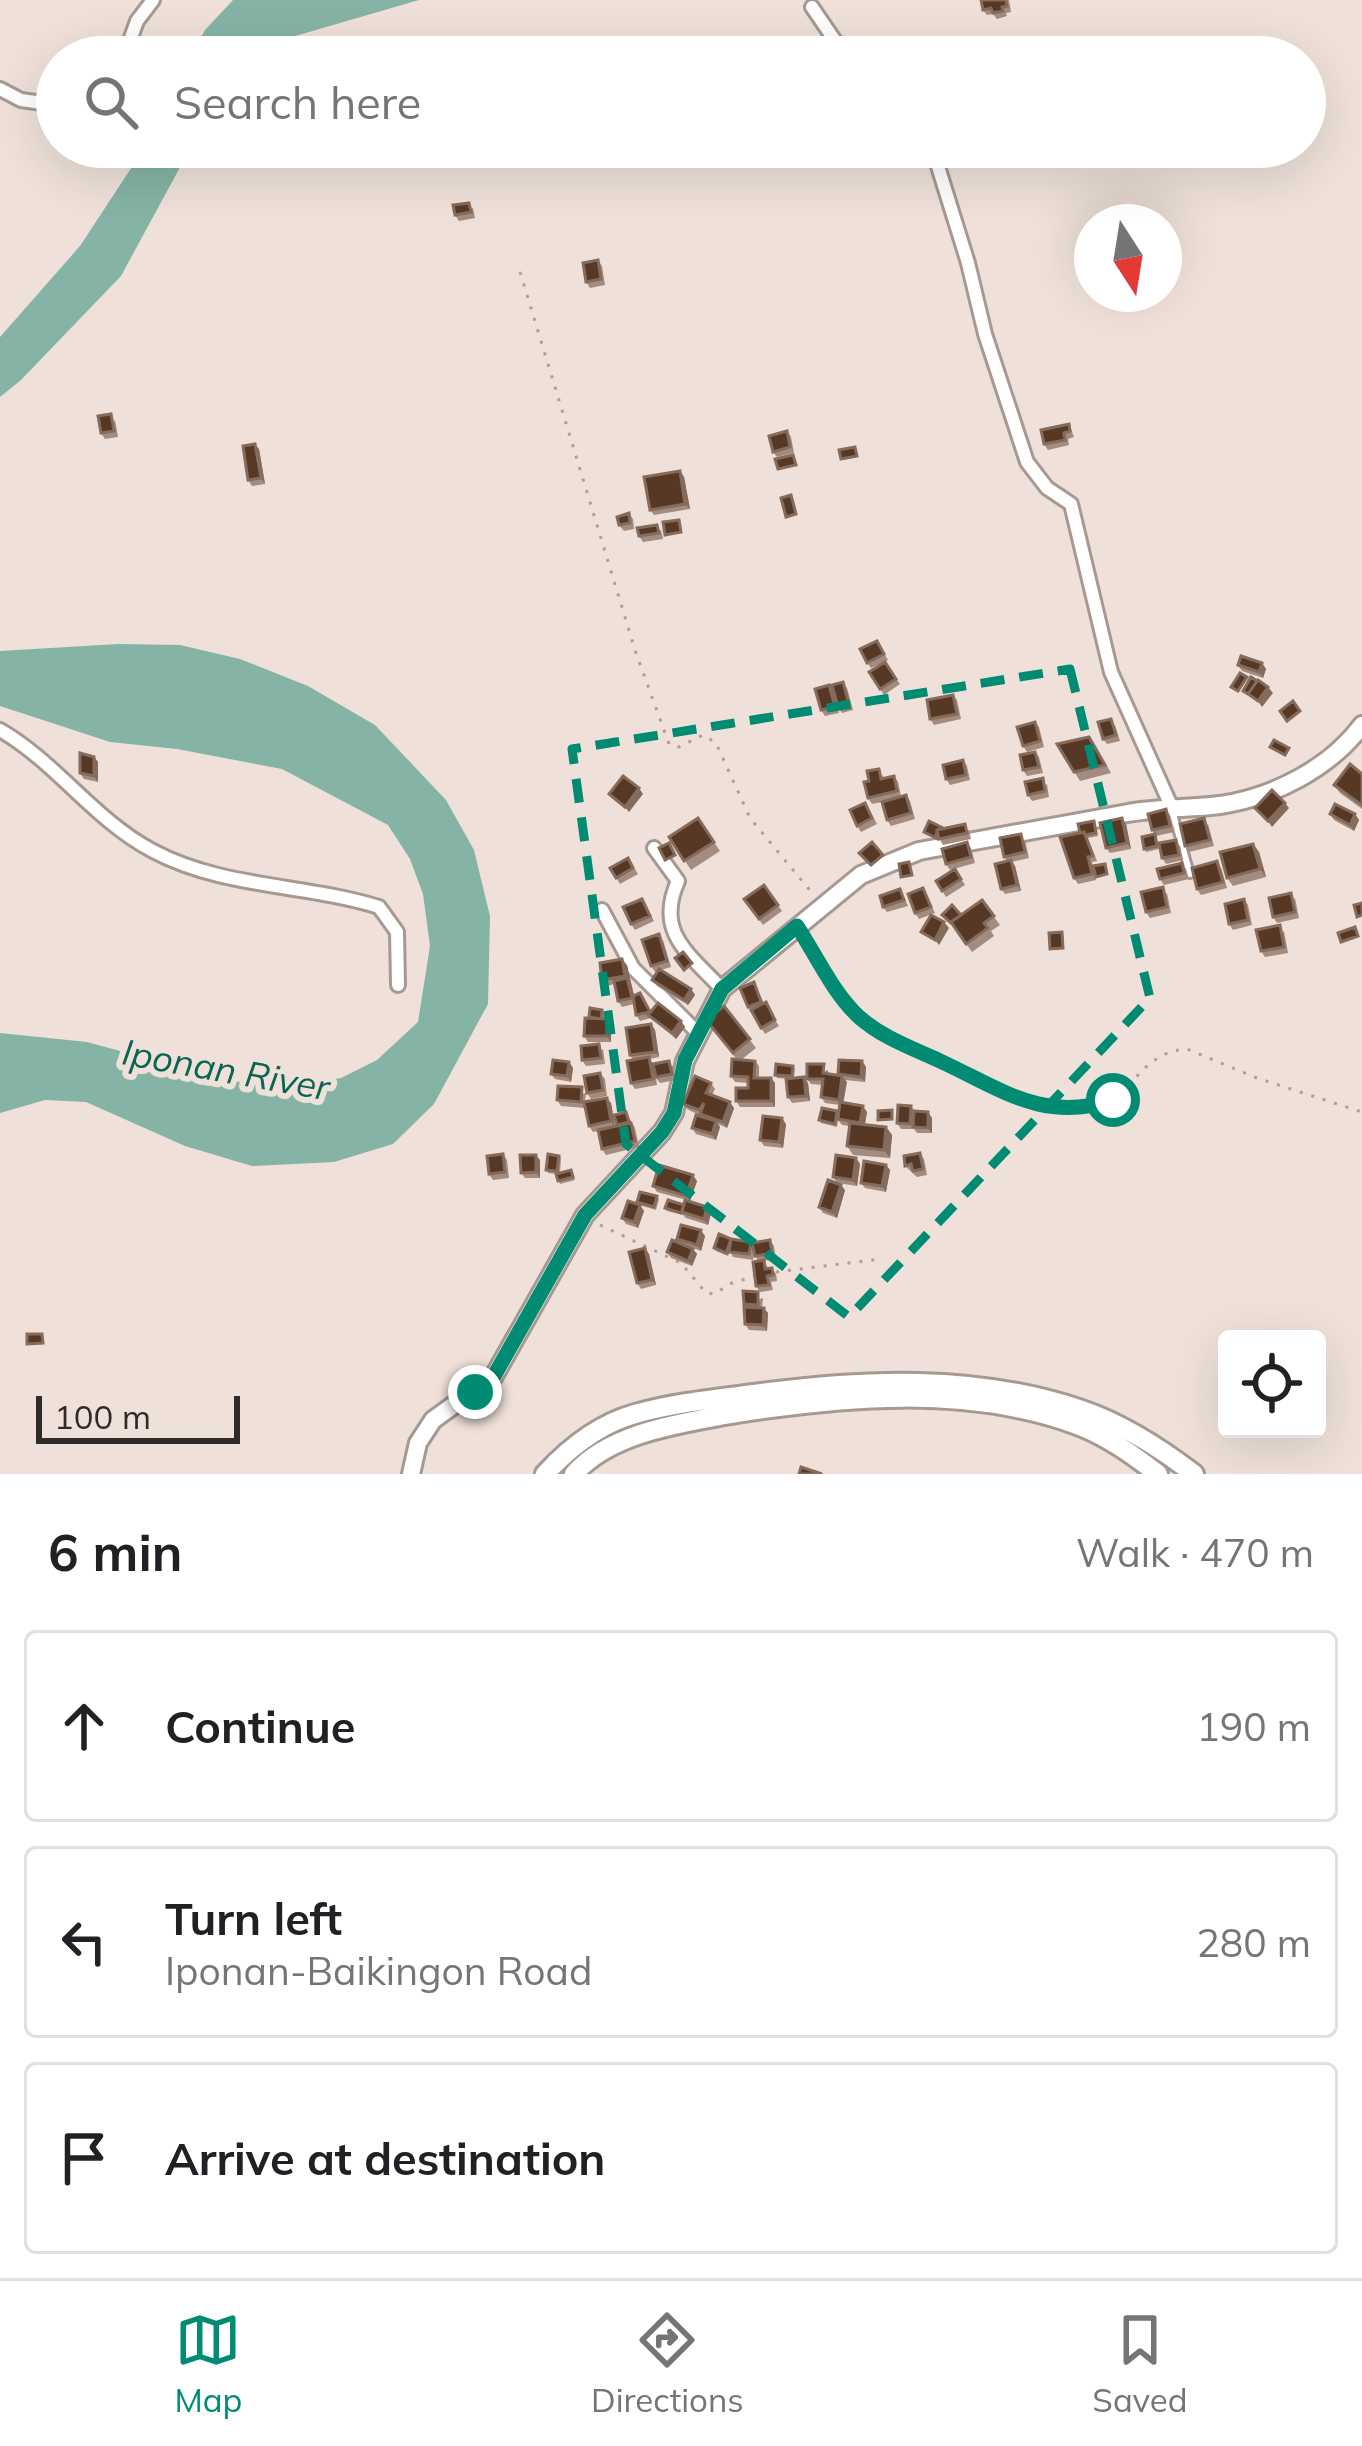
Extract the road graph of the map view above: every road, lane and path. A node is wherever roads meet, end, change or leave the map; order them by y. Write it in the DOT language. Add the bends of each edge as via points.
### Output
graph roads {
  1 [pos="153,0"];
  2 [pos="812,7"];
  3 [pos="132,36"];
  4 [pos="832,36"];
  5 [pos="0,89"];
  6 [pos="36,102"];
  7 [pos="939,168"];
  8 [pos="520,272"];
  9 [pos="1362,725"];
  10 [pos="0,730"];
  11 [pos="1172,808"];
  12 [pos="654,848"];
  13 [pos="1190,874"];
  14 [pos="821,905"];
  15 [pos="602,910"];
  16 [pos="797,926"];
  17 [pos="398,985"];
  18 [pos="722,989"];
  19 [pos="697,1032"];
  20 [pos="1362,1112"];
  21 [pos="585,1215"];
  22 [pos="881,1259"];
  23 [pos="411,1474"];
  24 [pos="545,1474"];
  25 [pos="574,1474"];
  26 [pos="1158,1474"];
  27 [pos="1194,1474"];
  1 -- 3 [label="street"];
  2 -- 4 [label="street"];
  5 -- 6 [label="street"];
  7 -- 11 [label="street" via="1027,462 1072,504 1111,672"];
  8 -- 14 [label="path" via="669,744 703,735 716,743 750,818"];
  9 -- 11 [label="street" via="1339,751 1277,789"];
  10 -- 17 [label="street" via="154,852 208,873 379,908 397,932"];
  11 -- 13 [label="lane"];
  11 -- 14 [label="street" via="919,851 861,875"];
  12 -- 18 [label="street" via="678,880 667,902 680,943"];
  14 -- 16 [label="street"];
  15 -- 19 [label="street" via="633,968"];
  16 -- 18 [label="street"];
  16 -- 20 [label="path" via="856,1015 1000,1093 1085,1109 1113,1100 1150,1062 1187,1049"];
  18 -- 19 [label="street"];
  19 -- 21 [label="street" via="674,1113"];
  21 -- 22 [label="path" via="681,1263 710,1294 760,1274"];
  21 -- 23 [label="street" via="494,1376 433,1420"];
  24 -- 27 [label="main road" via="572,1444 632,1414 812,1385 883,1382 964,1385 1084,1410"];
  25 -- 26 [label="main road" via="639,1434 813,1401 883,1398 1028,1412 1122,1446"];
}
